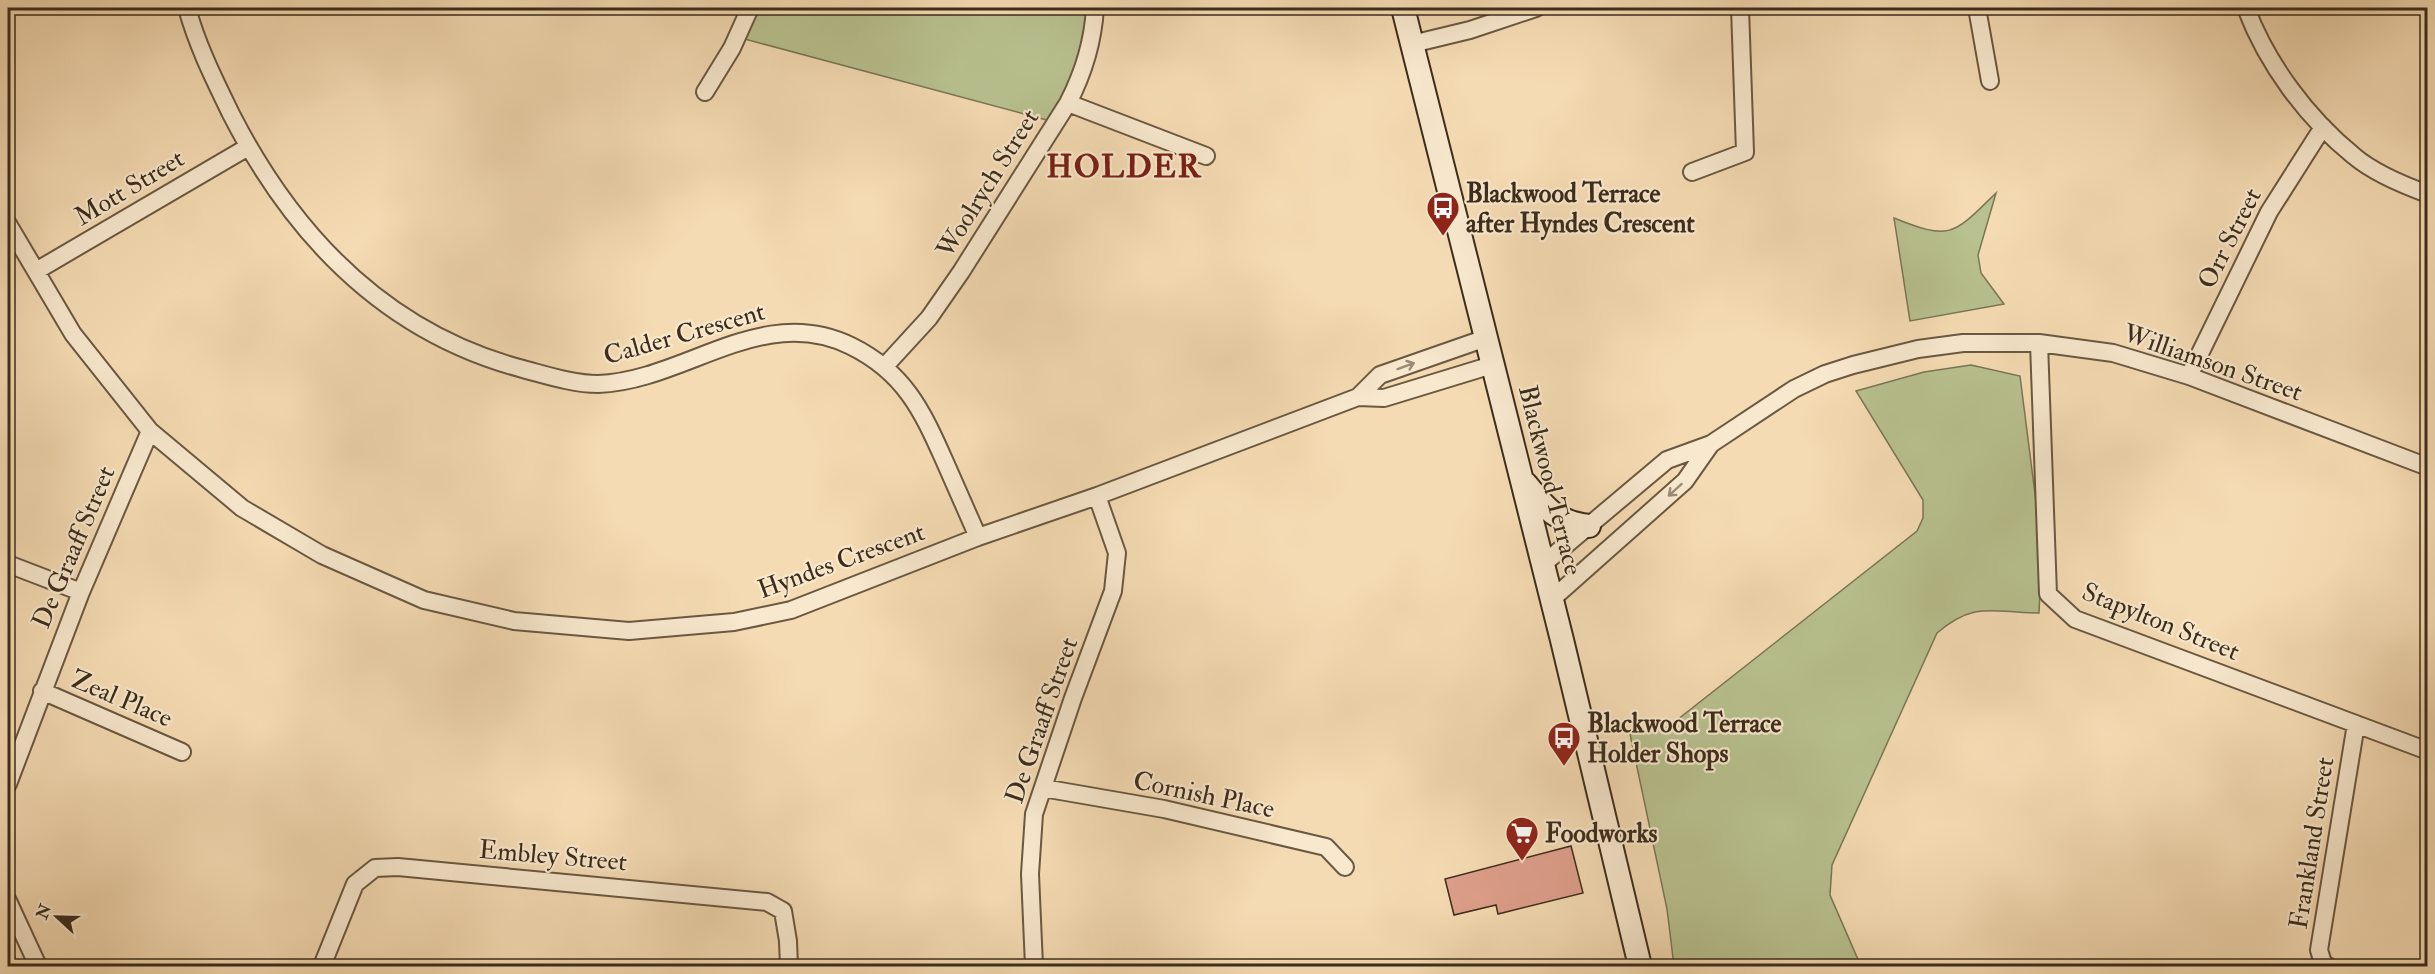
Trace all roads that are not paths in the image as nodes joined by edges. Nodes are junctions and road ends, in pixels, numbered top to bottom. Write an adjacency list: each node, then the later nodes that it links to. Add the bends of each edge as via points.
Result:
1 (187, 8): 14 (street, Calder Crescent, via 206,63)
2 (750, 8): 11 (street, via 732,48)
3 (1095, 8): 12 (street, Woolrych Street, via 1091,44)
4 (1403, 8): 9 (street, Blackwood Terrace)
5 (1536, 8): 9 (street)
6 (1740, 8): 16 (street, via 1745,152)
7 (1977, 8): 10 (street)
8 (2246, 8): 13 (street, via 2280,74)
9 (1412, 44): 20 (street, Blackwood Terrace)
10 (1990, 81)
11 (705, 92)
12 (1068, 103): 15 (street); 23 (street, Woolrych Street, via 961,272 928,318)
13 (2323, 127): 17 (street, via 2355,157); 24 (street, Orr Street, via 2269,212)
14 (248, 147): 19 (street, Mott Street); 23 (street, Calder Crescent, via 294,216 340,267 406,317 448,342 489,359 597,384 641,377 761,335 786,332 832,339)
15 (1206, 156)
16 (1692, 172)
17 (2427, 194)
18 (8, 224): 19 (street, Hyndes Crescent)
19 (36, 272): 26 (street, Hyndes Crescent, via 73,334)
20 (1486, 338): 22 (street, Blackwood Terrace); 25 (street, Hyndes Crescent, one-way to 20, via 1380,375)
21 (2039, 343): 24 (street, Williamson Street, via 2113,352); 27 (street, Williamson Street, via 1963,343 1853,364 1794,389); 38 (street, Stapylton Street, via 2048,594 2075,619)
22 (1492, 365): 25 (street, Hyndes Crescent, via 1384,398); 29 (street, Blackwood Terrace)
23 (885, 366): 32 (street, Calder Crescent, via 919,406)
24 (2189, 376): 28 (street, Williamson Street)
25 (1358, 397): 30 (street, Hyndes Crescent)
26 (150, 431): 32 (street, Hyndes Crescent, via 242,508 322,555 424,600 514,621 629,631 734,622 791,610); 35 (street, De Graaff Street)
27 (1711, 444): 31 (street, Williamson Street, via 1667,460); 36 (street, Williamson Street, one-way to 36, via 1685,481)
28 (2427, 467)
29 (1521, 479): 31 (street, via 1562,520); 34 (street, Blackwood Terrace)
30 (1097, 496): 32 (street, Hyndes Crescent); 42 (street, De Graaff Street, via 1117,553 1113,591)
31 (1589, 526): 34 (street, Williamson Street)
32 (978, 537)
33 (8, 564): 35 (street)
34 (1542, 564): 36 (street, Blackwood Terrace)
35 (81, 592): 37 (street, De Graaff Street)
36 (1551, 600): 49 (street, Blackwood Terrace)
37 (42, 691): 40 (street, Zeal Place); 41 (street, De Graaff Street)
38 (2356, 724): 39 (street, Stapylton Street); 50 (street, Frankland Street, via 2319,950)
39 (2427, 751)
40 (182, 752)
41 (8, 784)
42 (1043, 788): 43 (street, Cornish Place, via 1164,809 1326,847); 48 (street, De Graaff Street, via 1031,835)
43 (1345, 867)
44 (8, 901): 45 (street)
45 (38, 966)
46 (322, 966): 47 (street, Embley Street, via 355,884 375,868 398,867 767,902 783,911)
47 (789, 966)
48 (1034, 966)
49 (1640, 966)
50 (2328, 966)

